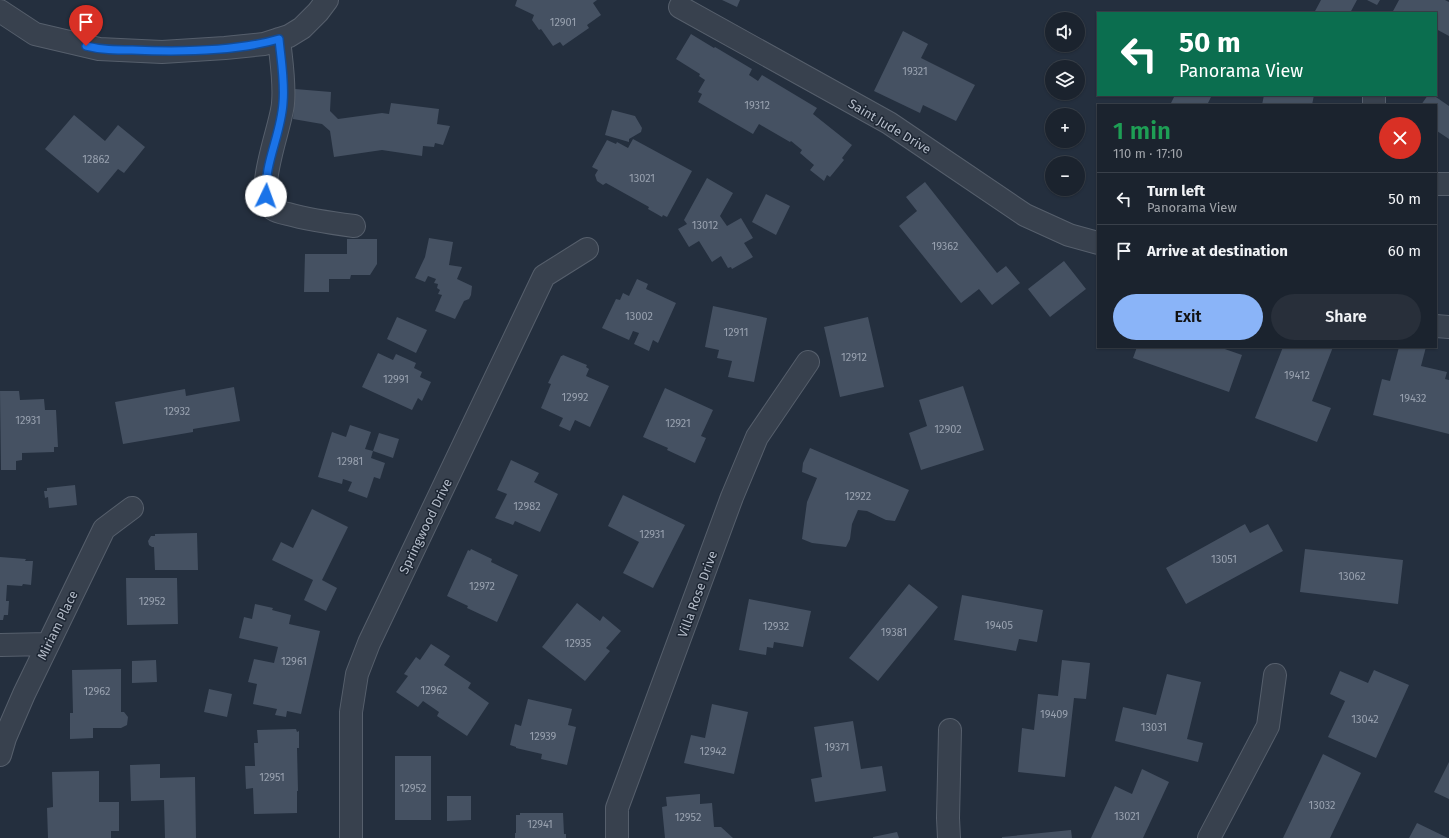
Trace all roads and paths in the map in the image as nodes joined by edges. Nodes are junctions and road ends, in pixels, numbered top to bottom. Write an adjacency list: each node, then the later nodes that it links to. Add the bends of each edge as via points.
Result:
1 (327, 0): 4 (street, via 302,28 290,36)
2 (680, 8): 8 (street, Saint Jude Drive, via 889,123 1025,216 1069,235)
3 (0, 12): 4 (street, via 35,34 99,49 162,52 264,44)
4 (279, 39): 7 (street, via 284,104 265,186 267,200 273,210 306,219)
5 (1437, 184): 6 (street)
6 (1449, 184)
7 (354, 226)
8 (1097, 243)
9 (587, 249): 19 (street, Springwood Drive, via 544,276 369,643 357,674 351,712)
10 (1437, 326): 11 (street)
11 (1449, 327)
12 (808, 362): 20 (street, Villa Rose Drive, via 757,437 738,484 617,808)
13 (132, 508): 14 (street, Miriam Place, via 104,529)
14 (48, 644): 15 (street); 18 (street, Miriam Place, via 5,738)
15 (1, 645)
16 (1275, 675): 22 (street, via 1268,726)
17 (950, 730): 21 (street)
18 (0, 755)
19 (351, 838)
20 (617, 838)
21 (949, 838)
22 (1209, 838)

